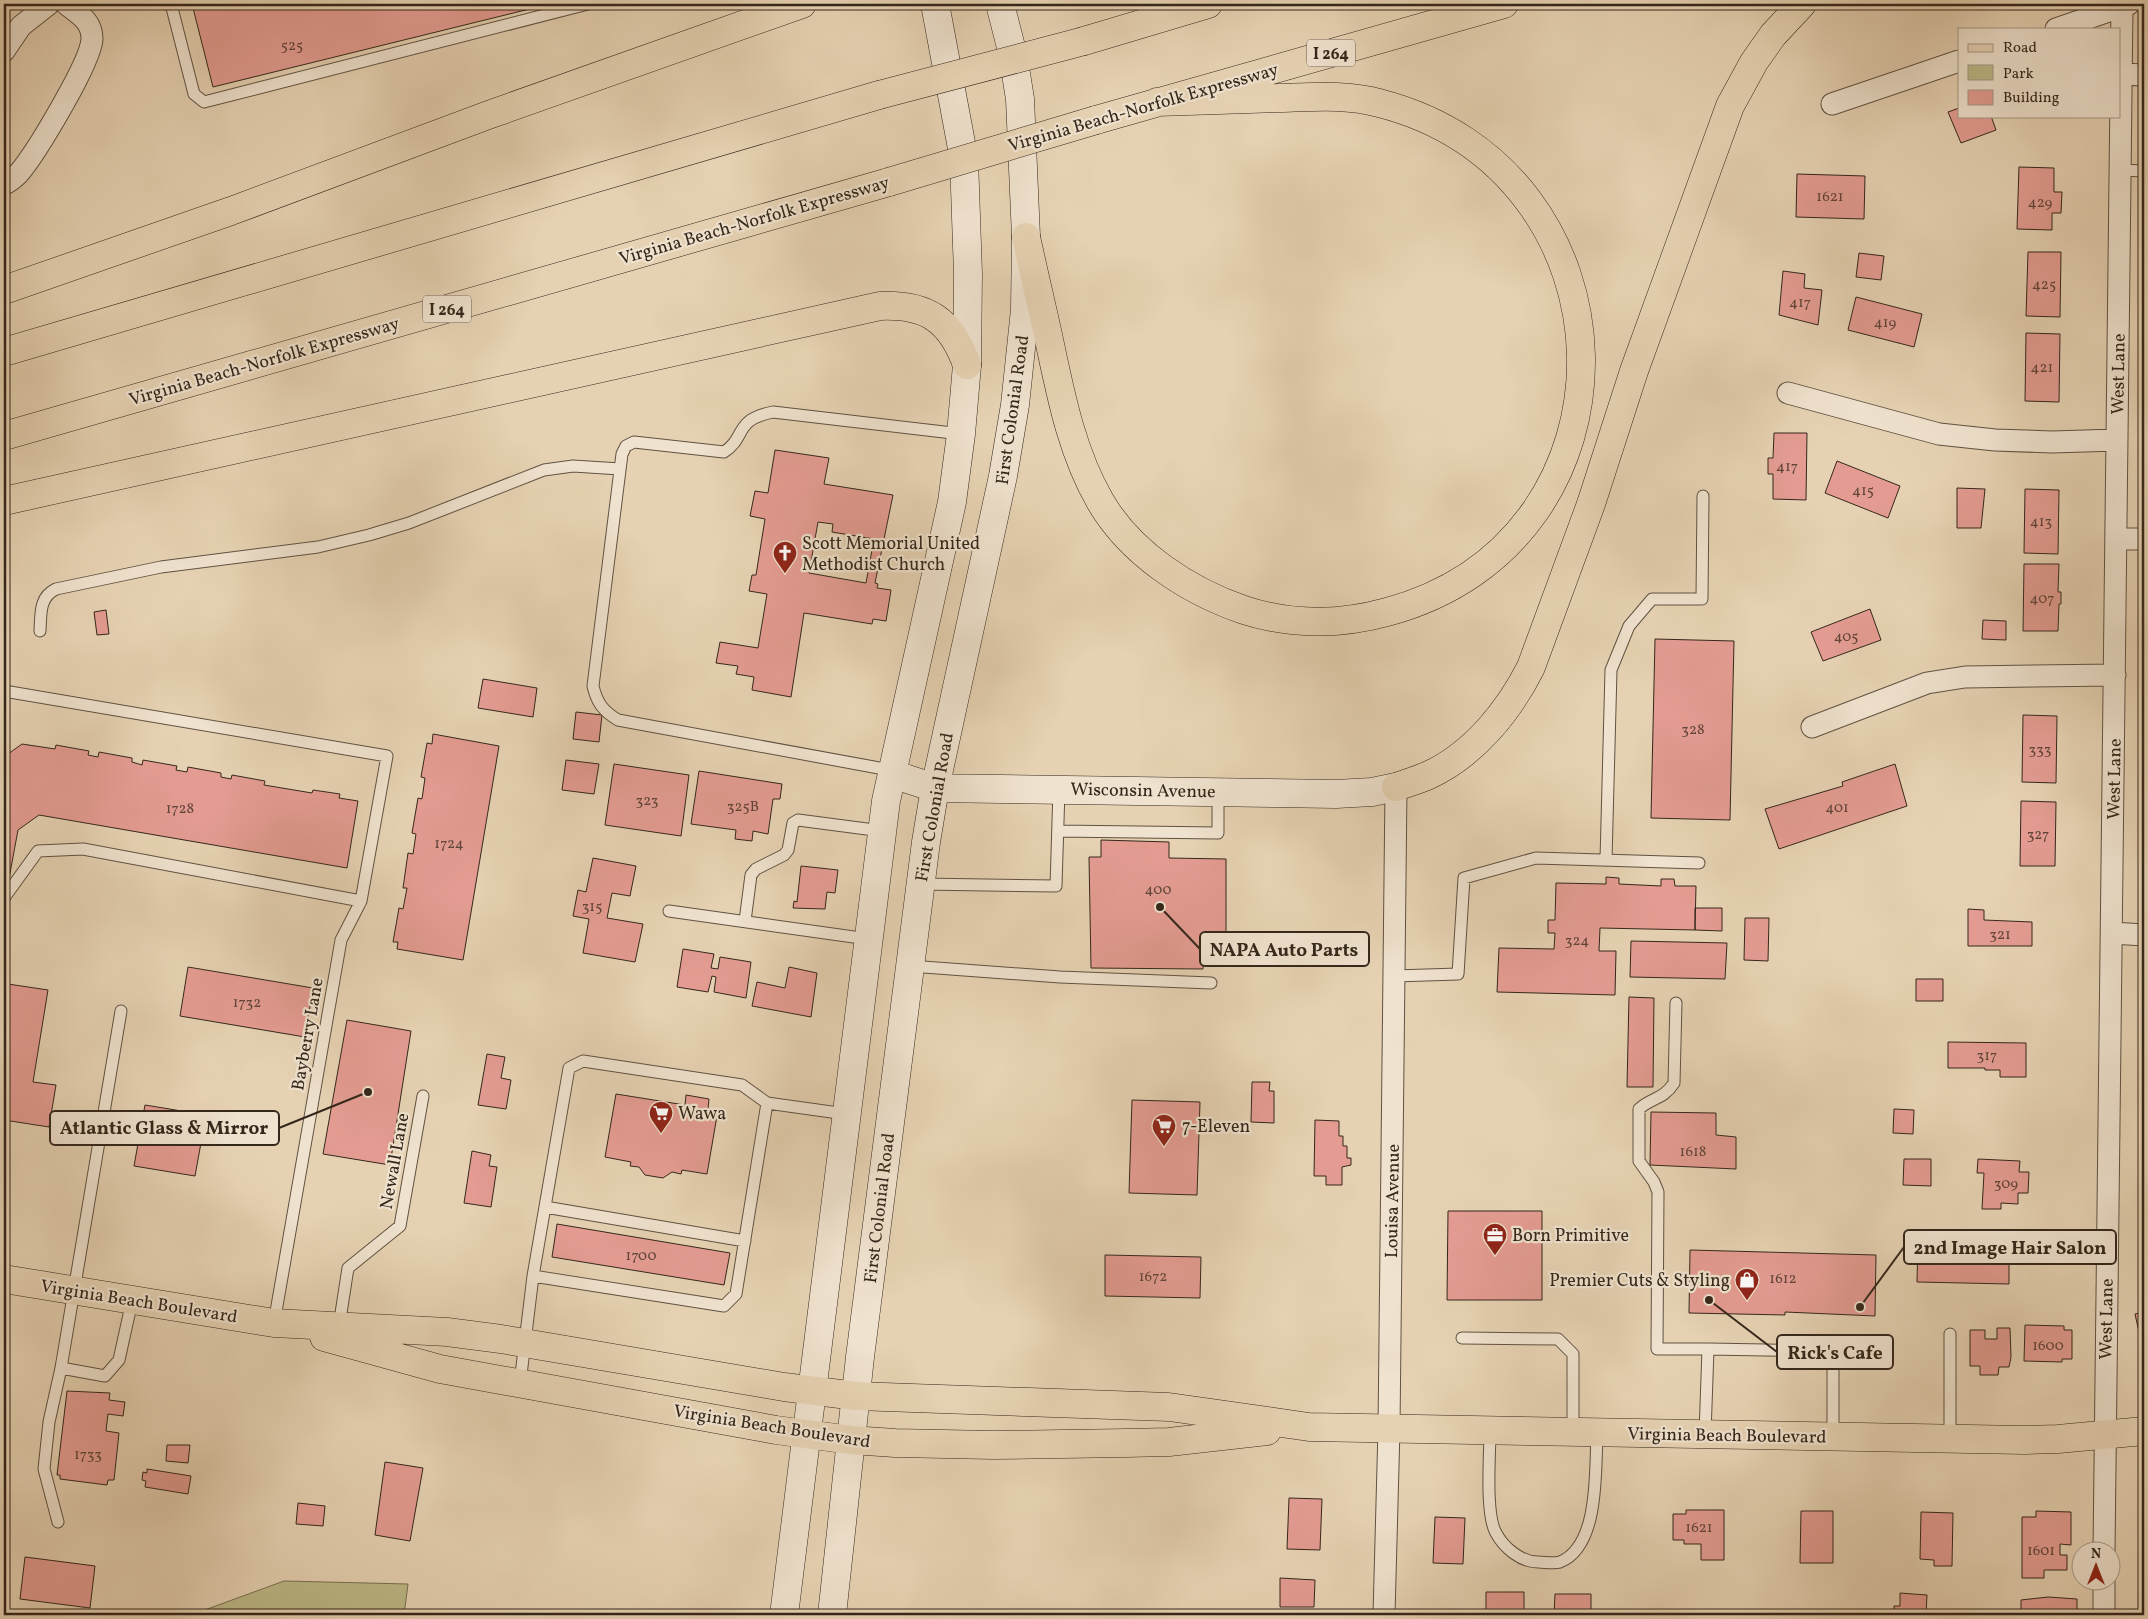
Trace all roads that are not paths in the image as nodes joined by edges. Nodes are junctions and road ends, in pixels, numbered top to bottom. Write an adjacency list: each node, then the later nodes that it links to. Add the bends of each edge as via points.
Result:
1 (49, 4): 13 (street, via 22,26)
2 (66, 4): 21 (street, via 88,22 92,37 90,48 39,145 18,174)
3 (171, 4): 4 (lane, via 194,94 204,102)
4 (588, 4)
5 (802, 4): 23 (main road)
6 (934, 4): 25 (main road, via 964,159)
7 (1000, 4): 22 (main road, First Colonial Road, via 1020,99)
8 (1208, 4): 24 (main road, bridge, via 1084,41 880,95)
9 (1504, 4): 17 (main road, Virginia Beach-Norfolk Expressway / I 264)
10 (1802, 4): 40 (main road, via 1773,35 1730,106 1634,372 1591,504 1521,687 1500,717 1452,762)
11 (2126, 5): 12 (street); 15 (street, West Lane)
12 (2059, 28)
13 (4, 51)
14 (1958, 61): 18 (street)
15 (2121, 74): 16 (street); 19 (street, West Lane)
16 (2144, 75)
17 (1157, 102): 22 (main road, via 1324,97 1376,102 1410,112 1444,128 1481,152 1510,178 1530,202 1554,241 1575,299 1581,337 1582,376 1577,414 1567,451 1552,484 1534,512 1507,544 1476,572 1447,590 1408,606 1367,617 1334,621 1256,614 1220,602 1182,582 1143,552 1115,523 1080,460 1062,404); 28 (main road, Virginia Beach-Norfolk Expressway / I 264, bridge)
18 (1832, 104)
19 (2120, 170): 20 (lane); 29 (street, West Lane)
20 (2144, 171)
21 (4, 184)
22 (1026, 236): 41 (main road, First Colonial Road, via 1026,310 1012,423)
23 (4, 290)
24 (4, 352)
25 (967, 365): 27 (main road); 32 (main road, via 947,326 936,317 901,305 880,306)
26 (1788, 393): 29 (street, via 1939,434 2052,442)
27 (962, 434): 30 (lane, via 773,412 758,415 745,424 731,447 724,452 634,442 626,446); 39 (main road, via 952,502)
28 (4, 436)
29 (2117, 440): 33 (street, West Lane)
30 (620, 469): 35 (lane, via 573,466 544,470 409,523 369,535 318,547 161,567 56,589 48,593 42,602); 39 (lane, via 593,686 597,701 606,712 618,720 879,768)
31 (1703, 496): 46 (lane, via 1702,599 1652,599 1629,626 1611,670)
32 (4, 501)
33 (2116, 539): 34 (street); 36 (street, West Lane)
34 (2144, 539)
35 (40, 631)
36 (2115, 675): 38 (street, via 1965,677 1927,683); 53 (street, West Lane)
37 (4, 691): 50 (lane, Bayberry Lane, via 387,756)
38 (1812, 727)
39 (892, 774): 41 (main road, Wisconsin Avenue); 44 (main road)
40 (1396, 787): 43 (main road, Wisconsin Avenue, via 1336,794); 57 (street, Louisa Avenue)
41 (935, 788): 42 (main road, Wisconsin Avenue); 48 (main road, First Colonial Road)
42 (1059, 789): 43 (main road, Wisconsin Avenue); 45 (lane)
43 (1218, 790): 45 (lane, via 1218,833)
44 (882, 831): 52 (lane, via 793,822 788,850 751,875); 55 (main road)
45 (1058, 832): 48 (lane, via 1056,886)
46 (1606, 860): 47 (lane); 57 (lane, via 1536,858 1464,878 1458,974)
47 (1699, 863)
48 (921, 884): 56 (main road, First Colonial Road)
49 (4, 898): 50 (lane, via 38,851 83,848)
50 (361, 901): 70 (lane, Bayberry Lane, via 340,940)
51 (669, 911): 52 (lane)
52 (745, 921): 55 (lane)
53 (2112, 933): 54 (street); 87 (street, West Lane)
54 (2144, 935)
55 (868, 939): 63 (main road)
56 (910, 966): 58 (lane); 79 (main road, First Colonial Road)
57 (1394, 976): 81 (street, Louisa Avenue)
58 (1211, 983)
59 (1676, 1002): 75 (lane, via 1674,1083 1668,1093 1638,1109 1640,1161 1658,1192 1657,1349)
60 (121, 1012): 68 (lane)
61 (423, 1096): 71 (lane, Newall Lane, via 400,1226 348,1268)
62 (767, 1102): 63 (lane); 64 (lane, via 742,1085 583,1062 569,1068); 65 (lane)
63 (846, 1114): 78 (main road)
64 (545, 1207): 65 (lane); 66 (lane)
65 (745, 1241): 66 (lane, via 736,1294 724,1306)
66 (533, 1276): 74 (lane)
67 (4, 1279): 68 (main road, Virginia Beach Boulevard)
68 (74, 1291): 69 (main road, Virginia Beach Boulevard); 76 (lane)
69 (132, 1301): 70 (main road, Virginia Beach Boulevard); 76 (lane, via 119,1360 105,1376)
70 (274, 1323): 71 (main road, Virginia Beach Boulevard); 77 (main road, Virginia Beach Boulevard, via 440,1369)
71 (339, 1326): 74 (main road, Virginia Beach Boulevard, via 447,1332)
72 (1950, 1334): 89 (lane)
73 (1462, 1338): 84 (lane, via 1558,1339 1572,1354)
74 (524, 1343): 77 (lane); 78 (main road, Virginia Beach Boulevard)
75 (1708, 1349): 86 (lane); 88 (lane, via 1832,1351)
76 (61, 1368): 91 (lane, via 48,1422 44,1469)
77 (520, 1383): 85 (main road, Virginia Beach Boulevard)
78 (811, 1390): 79 (main road, Virginia Beach Boulevard); 85 (main road)
79 (856, 1396): 80 (main road, Virginia Beach Boulevard, via 1169,1407); 90 (main road, First Colonial Road)
80 (1309, 1427): 81 (main road, Virginia Beach Boulevard); 90 (main road, Virginia Beach Boulevard, via 1143,1443 896,1444)
81 (1389, 1429): 82 (main road, Virginia Beach Boulevard); 96 (street, Louisa Avenue)
82 (1490, 1431): 84 (main road, Virginia Beach Boulevard); 84 (lane, via 1490,1513 1495,1532 1511,1552 1531,1562 1560,1562 1579,1548 1591,1520)
83 (2144, 1431): 87 (main road, Virginia Beach Boulevard)
84 (1585, 1433): 86 (main road, Virginia Beach Boulevard)
85 (805, 1434): 90 (main road, Virginia Beach Boulevard); 94 (main road)
86 (1706, 1434): 88 (main road, Virginia Beach Boulevard)
87 (2104, 1436): 89 (main road, Virginia Beach Boulevard); 92 (street, West Lane)
88 (1833, 1437): 89 (main road, Virginia Beach Boulevard)
89 (1950, 1439)
90 (851, 1440): 95 (main road, First Colonial Road)
91 (58, 1522)
92 (2104, 1542)
93 (2104, 1592): 97 (street)
94 (784, 1615)
95 (832, 1615)
96 (1384, 1615)
97 (2104, 1615)

